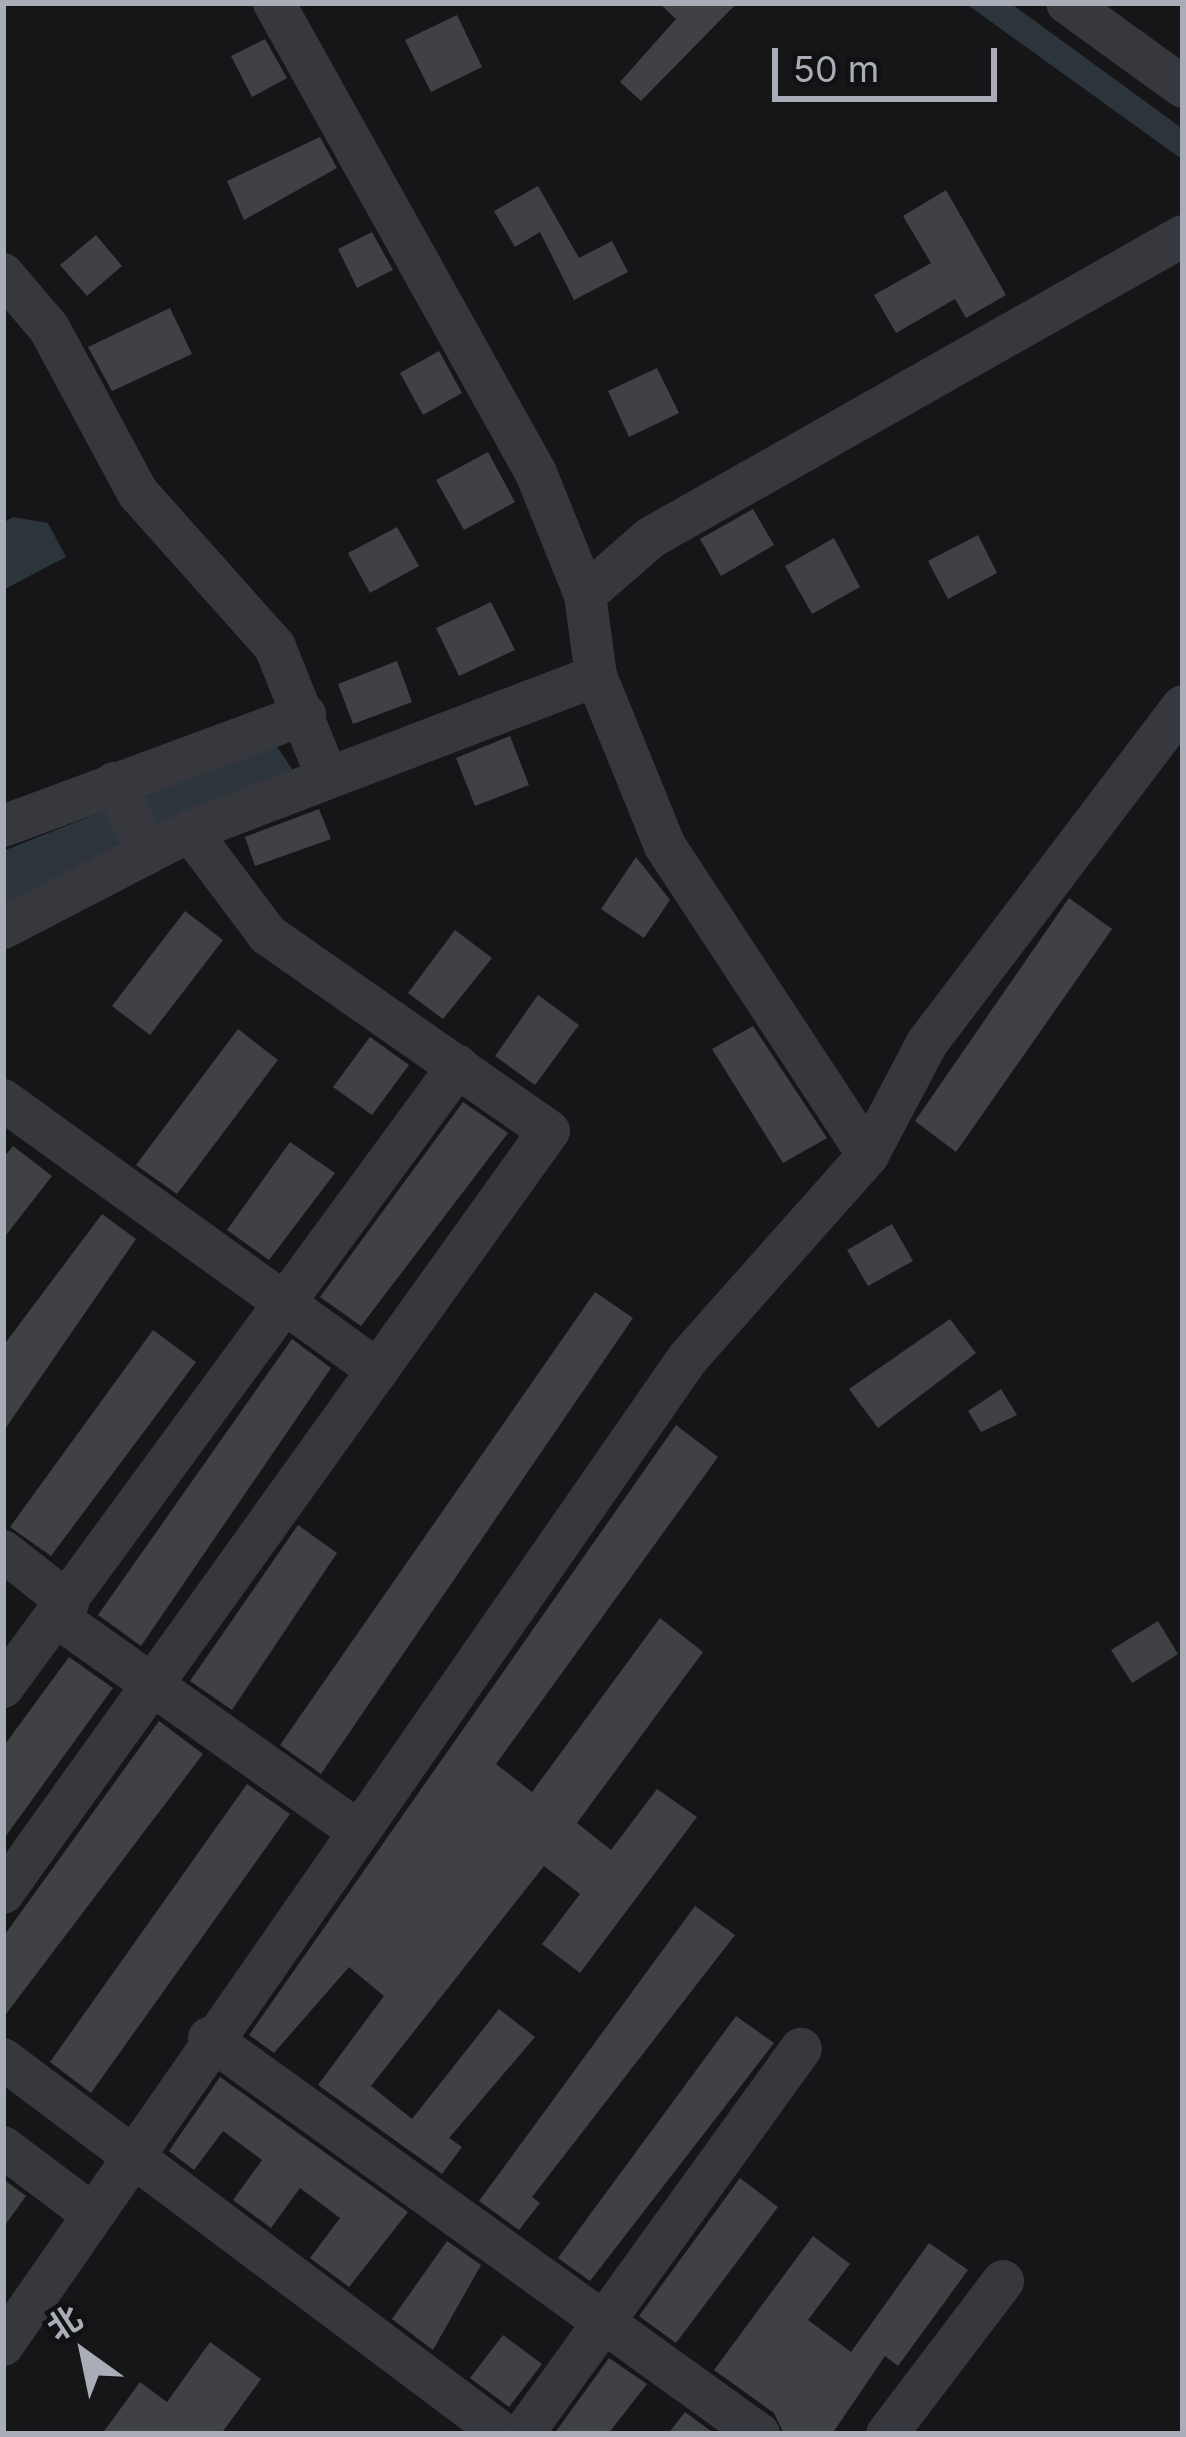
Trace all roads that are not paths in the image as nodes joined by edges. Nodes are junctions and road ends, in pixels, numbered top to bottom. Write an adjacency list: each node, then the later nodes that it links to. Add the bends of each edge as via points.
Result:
1 (274, 3): 6 (street, via 536,473)
2 (1067, 3): 3 (street)
3 (1183, 87)
4 (1183, 236): 6 (street, via 650,538)
5 (3, 274): 9 (street, via 49,328 138,494 275,647)
6 (585, 595): 7 (street)
7 (596, 676): 10 (street); 18 (street, via 715,936)
8 (1183, 706): 18 (street, via 927,1043)
9 (305, 714): 10 (street); 11 (street)
10 (327, 777): 13 (street)
11 (114, 783): 12 (street); 14 (street)
12 (3, 826)
13 (190, 831): 14 (street); 16 (street, via 268,935)
14 (148, 853): 15 (street)
15 (3, 928)
16 (458, 1066): 19 (street); 20 (street, via 549,1131)
17 (3, 1100): 19 (street)
18 (868, 1155): 25 (street, via 688,1358)
19 (283, 1302): 20 (street); 22 (street)
20 (378, 1370): 24 (street)
21 (3, 1551): 22 (street)
22 (62, 1610): 23 (street); 24 (street)
23 (3, 1687)
24 (154, 1690): 25 (street); 26 (street)
25 (358, 1832): 27 (street)
26 (3, 1893)
27 (209, 2038): 31 (street); 34 (street)
28 (801, 2049): 34 (street)
29 (3, 2059): 31 (street)
30 (3, 2147): 32 (street)
31 (128, 2156): 32 (street); 36 (street)
32 (92, 2214): 35 (street)
33 (1003, 2281): 39 (street)
34 (605, 2323): 37 (street); 38 (street)
35 (3, 2345)
36 (503, 2434)
37 (523, 2434)
38 (759, 2434)
39 (887, 2434)

